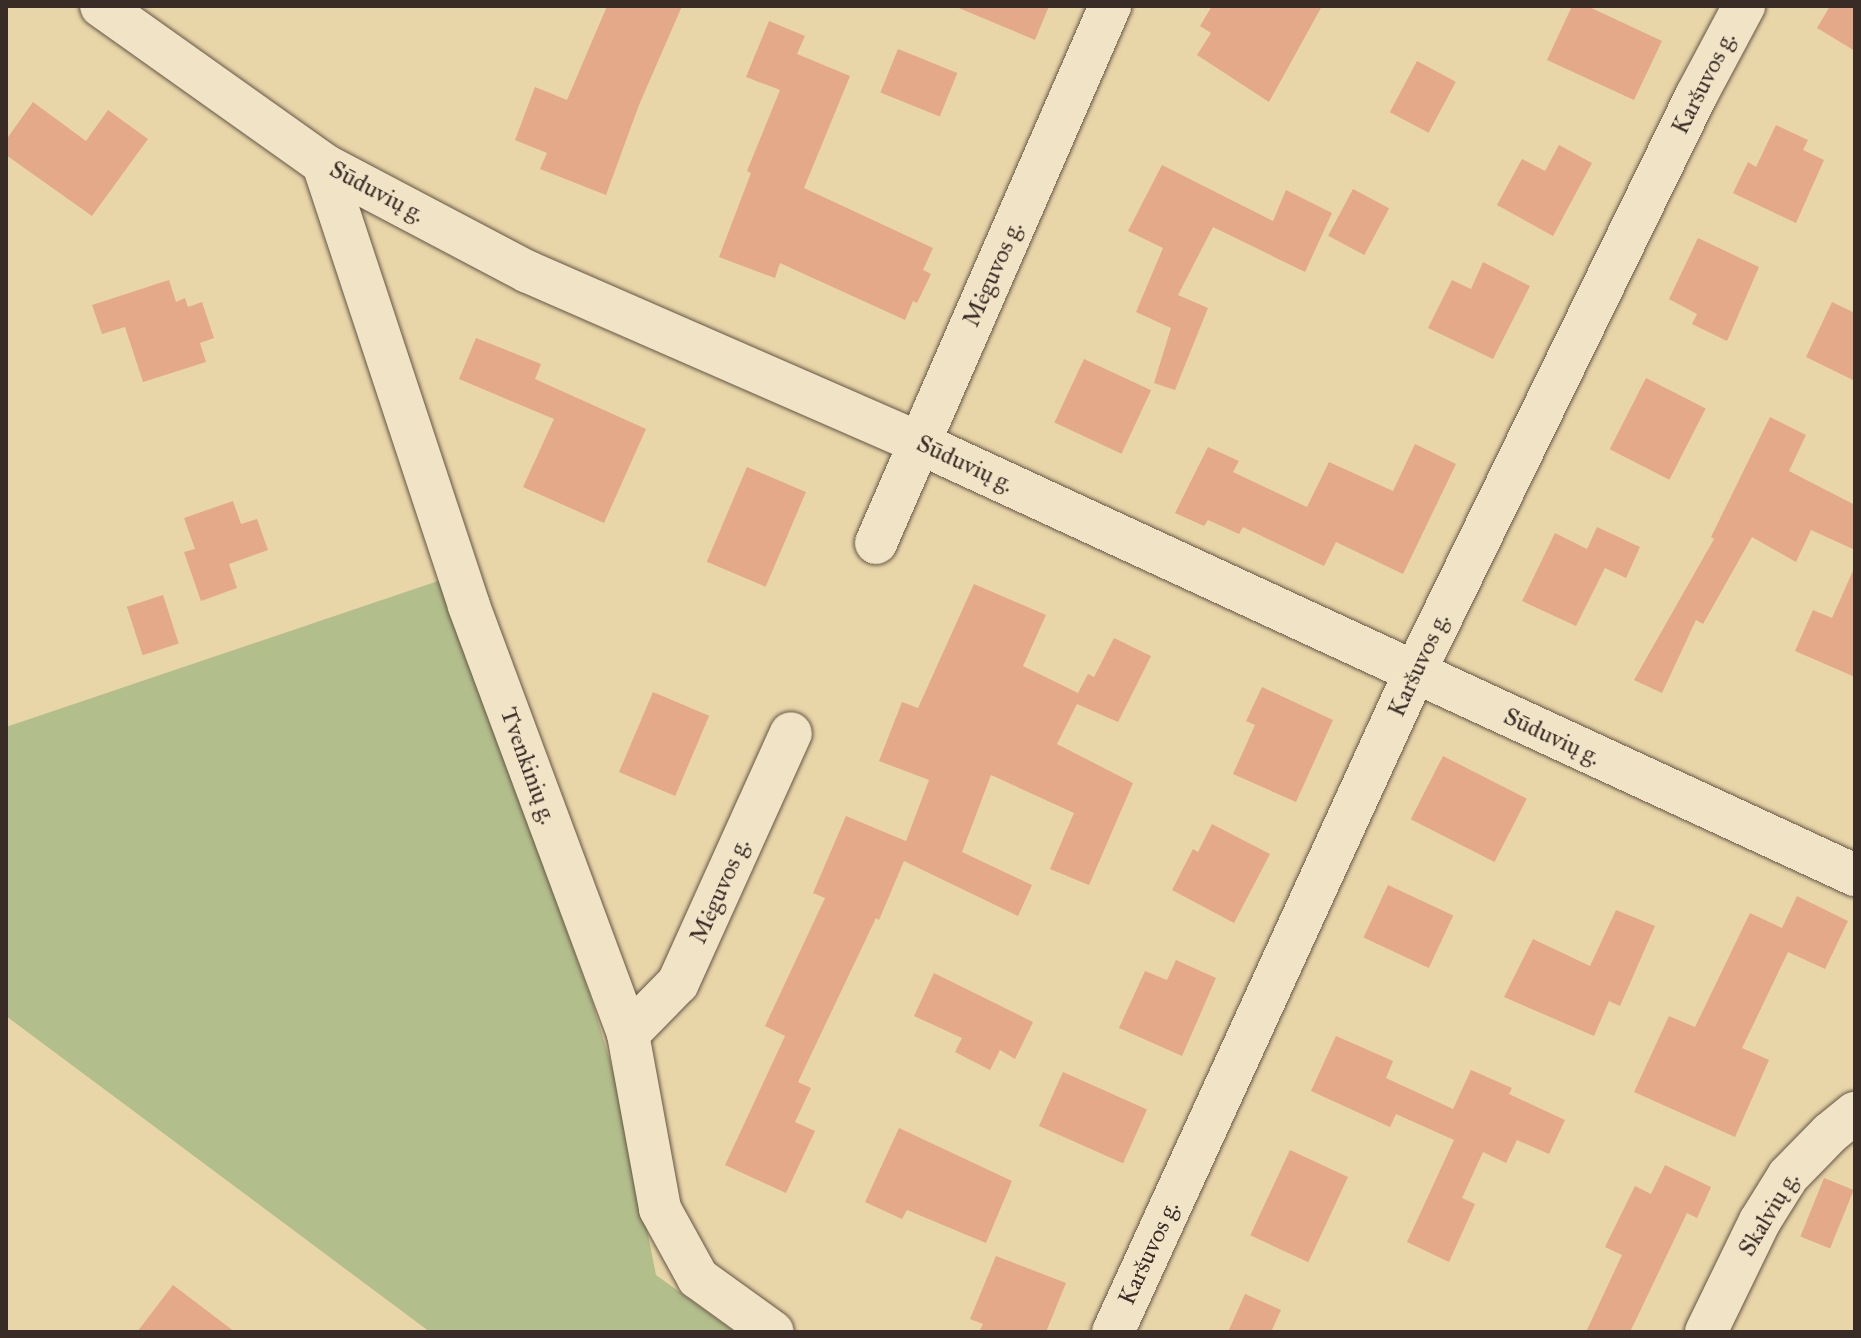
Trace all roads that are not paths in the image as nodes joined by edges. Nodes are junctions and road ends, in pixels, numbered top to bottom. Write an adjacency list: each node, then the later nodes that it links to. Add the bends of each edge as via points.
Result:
1 (101, 6): 4 (street, Sūduvių g.)
2 (1110, 6): 5 (street, Mėguvos g.)
3 (1744, 6): 7 (street, Karšuvos g.)
4 (323, 164): 5 (street, Sūduvių g., via 528,272); 10 (street, Tvenkinių g., via 469,606)
5 (919, 443): 6 (street, Mėguvos g.); 7 (street, Sūduvių g.)
6 (876, 543)
7 (1414, 674): 9 (street, Sūduvių g.); 13 (street, Karšuvos g.)
8 (791, 733): 10 (street, Mėguvos g., via 678,983)
9 (1855, 875)
10 (628, 1034): 12 (street, Tvenkinių g., via 660,1209 698,1278)
11 (1855, 1113): 14 (street, Skalvių g., via 1788,1176)
12 (773, 1332)
13 (1113, 1332)
14 (1706, 1332)

